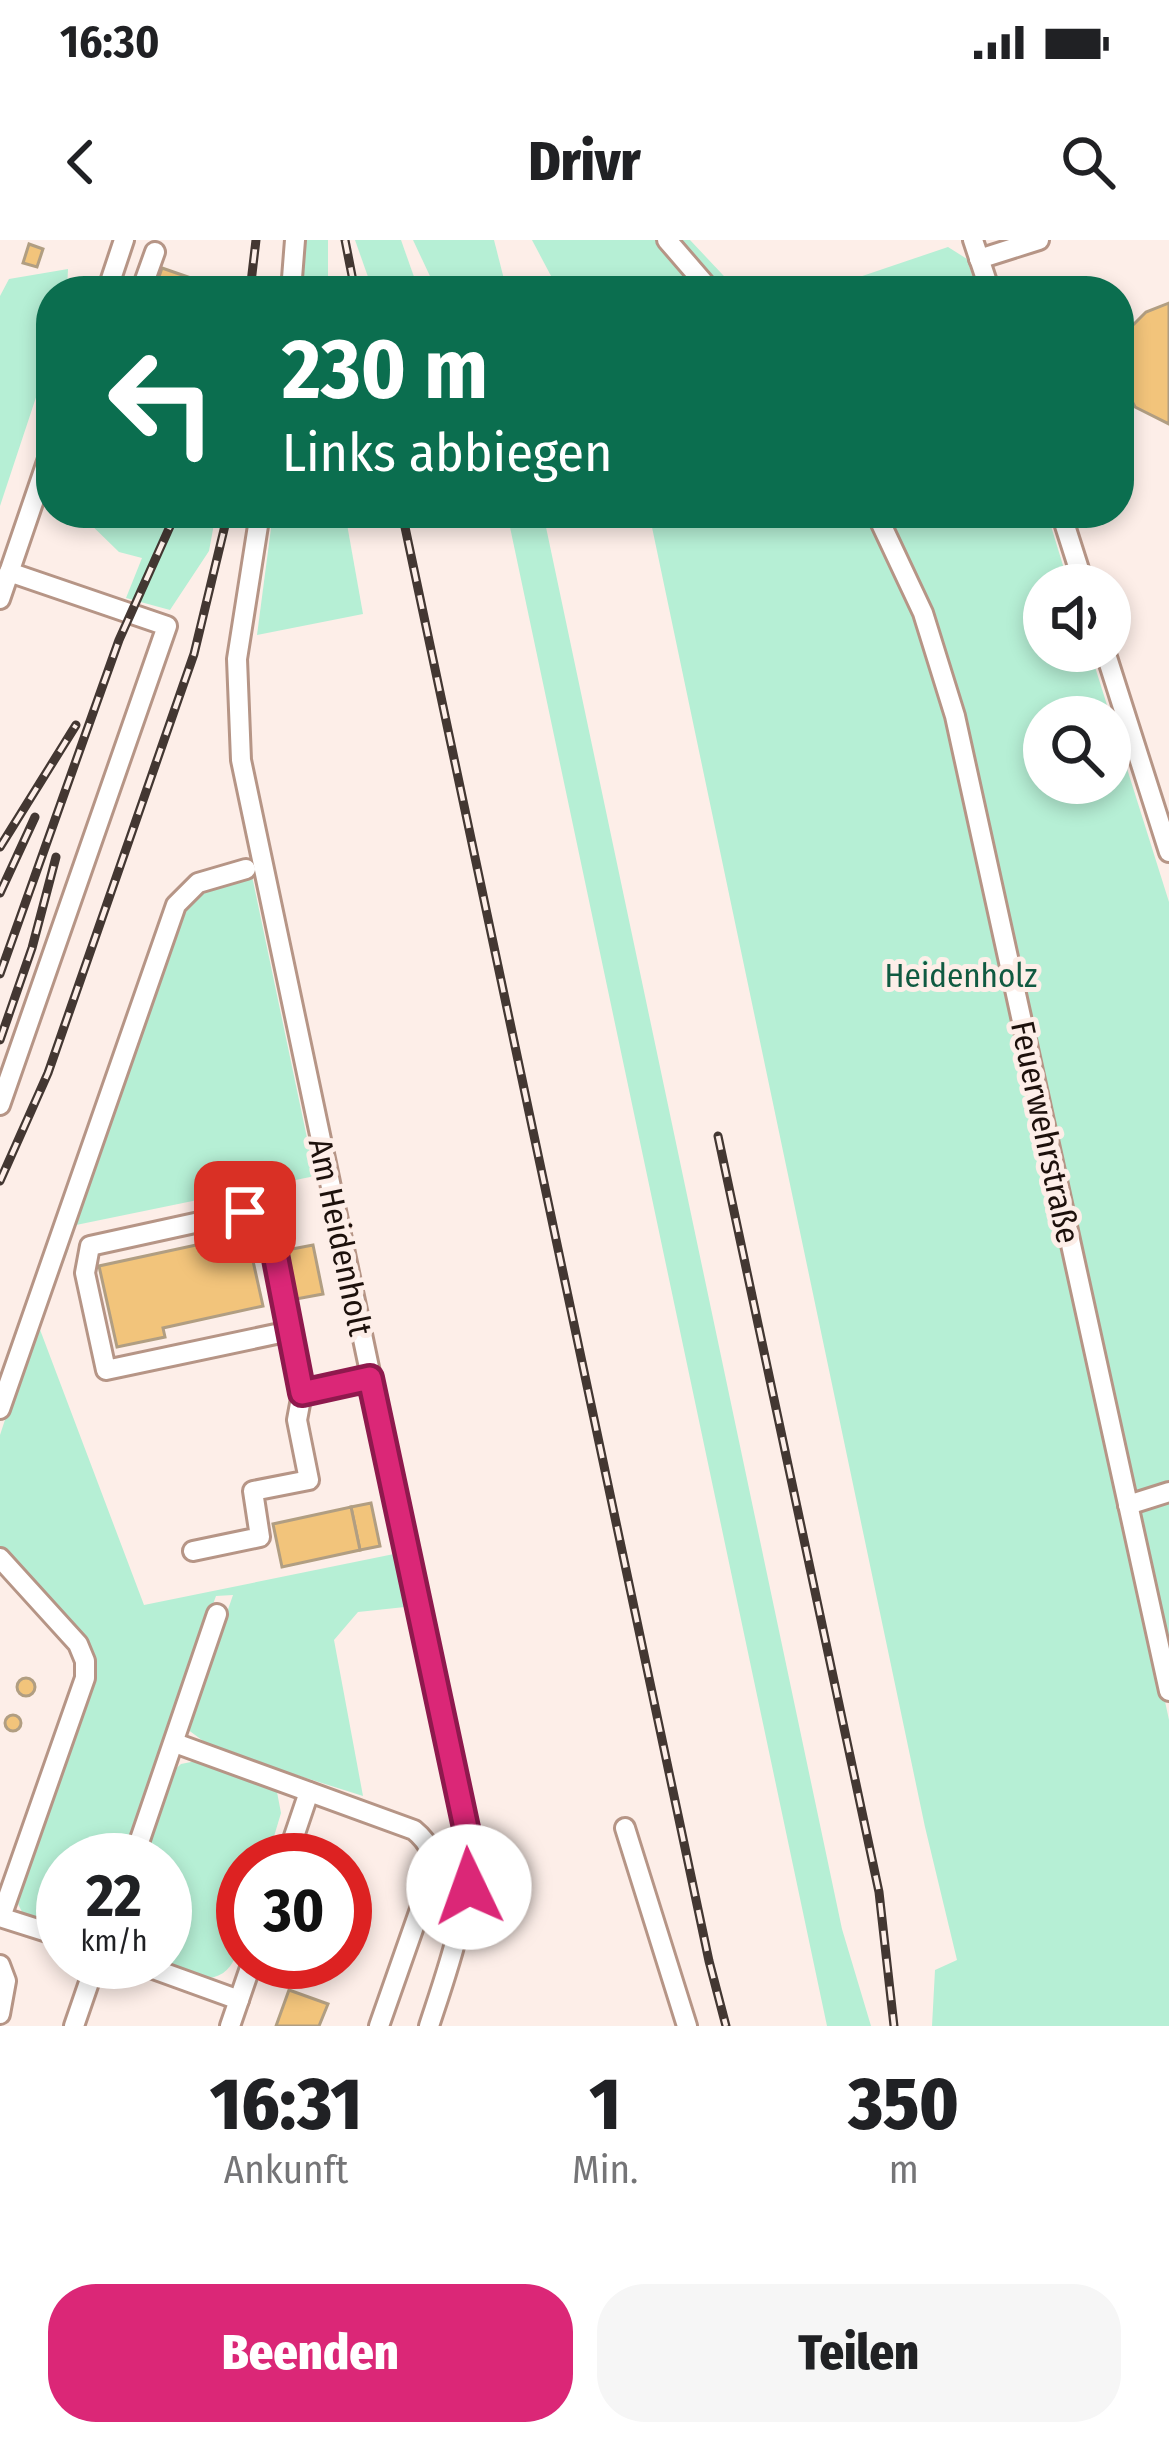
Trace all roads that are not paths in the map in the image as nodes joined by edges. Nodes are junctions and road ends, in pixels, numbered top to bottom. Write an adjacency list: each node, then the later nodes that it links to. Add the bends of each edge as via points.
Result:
1 (124, 240): 7 (street)
2 (295, 240): 9 (street)
3 (667, 240): 10 (street)
4 (1040, 240): 5 (street)
5 (976, 249)
6 (154, 252): 8 (street)
7 (112, 276)
8 (146, 276)
9 (292, 276)
10 (698, 276)
11 (36, 494): 16 (street)
12 (258, 528): 23 (street, Am Heidenholt, via 237,659 241,760)
13 (883, 528): 27 (street, Feuerwehrstraße, via 923,614 955,716)
14 (1065, 528): 15 (street)
15 (1077, 564)
16 (9, 572): 17 (street); 21 (street, via 167,626)
17 (0, 598)
18 (1112, 672): 19 (street)
19 (1169, 852)
20 (246, 868): 25 (street, via 198,883 176,904)
21 (0, 1105)
22 (290, 1331): 22 (street, via 106,1370 85,1273 90,1246 245,1212 254,1238 274,1249); 24 (street)
23 (370, 1378): 24 (street); 48 (street, Am Heidenholt, via 469,1842 462,1924)
24 (302, 1393): 28 (street, via 297,1420 309,1480 253,1491 260,1538)
25 (0, 1409)
26 (1169, 1492): 27 (street)
27 (1128, 1505): 31 (street, Feuerwehrstraße)
28 (194, 1551)
29 (0, 1558): 37 (street, via 78,1644 85,1678)
30 (217, 1613): 32 (street)
31 (1169, 1691)
32 (175, 1743): 33 (street); 35 (street)
33 (309, 1792): 36 (street); 47 (street, via 414,1829 430,1847 434,1861)
34 (625, 1828): 49 (street)
35 (143, 1833)
36 (295, 1833)
37 (0, 1917): 38 (street)
38 (36, 1928)
39 (0, 1965): 44 (street)
40 (192, 1983): 43 (street)
41 (87, 1989): 45 (street)
42 (243, 1989): 43 (street)
43 (239, 2000): 46 (street)
44 (0, 2014)
45 (74, 2026)
46 (230, 2026)
47 (379, 2026)
48 (429, 2026)
49 (687, 2026)

